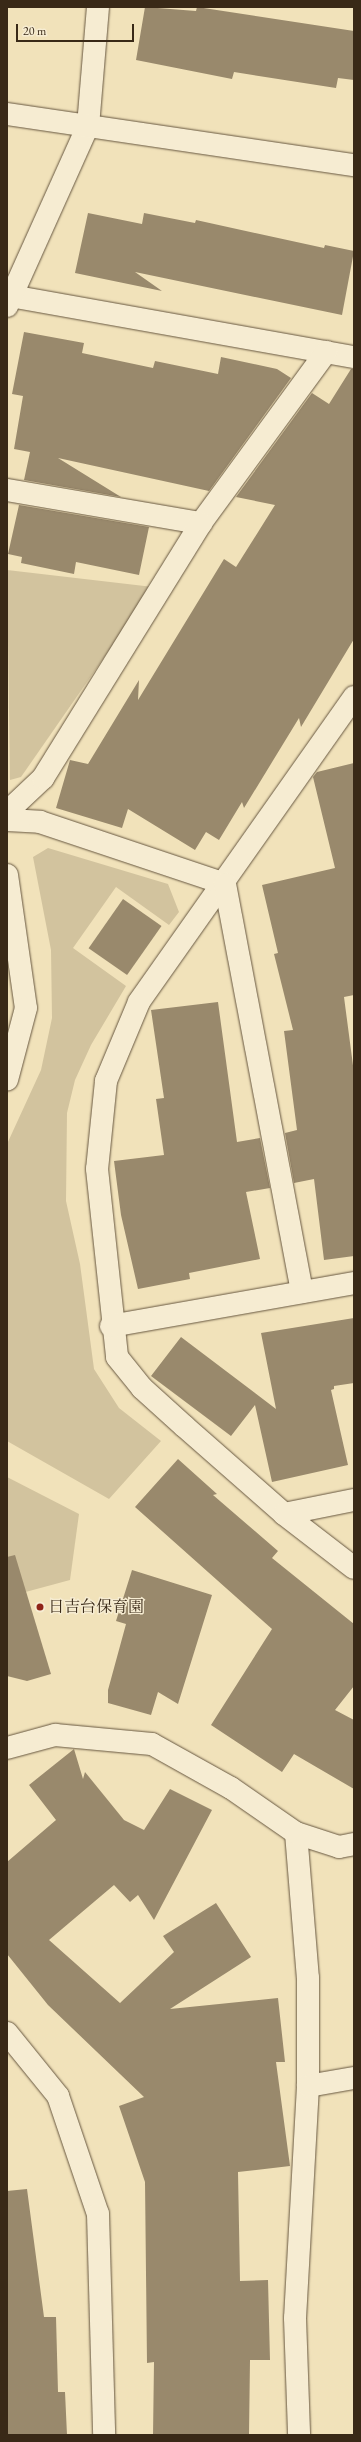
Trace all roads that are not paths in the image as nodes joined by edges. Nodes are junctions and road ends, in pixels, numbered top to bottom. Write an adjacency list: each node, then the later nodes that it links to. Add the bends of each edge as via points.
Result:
1 (98, 7): 3 (street)
2 (7, 114): 3 (street)
3 (88, 126): 4 (street); 5 (street)
4 (354, 165)
5 (9, 301): 6 (street)
6 (326, 352): 7 (street); 9 (street)
7 (354, 357)
8 (7, 490): 9 (street)
9 (201, 523): 11 (street, via 43,778)
10 (354, 697): 14 (street)
11 (7, 812)
12 (7, 820): 14 (street, via 40,822)
13 (7, 875): 15 (street, via 26,1008)
14 (224, 884): 17 (street); 18 (street, via 139,1002 106,1081 97,1169)
15 (7, 1080)
16 (354, 1283): 17 (street)
17 (302, 1292): 18 (street)
18 (111, 1326): 20 (street, via 117,1357 142,1388)
19 (354, 1500): 20 (street)
20 (284, 1514): 21 (street)
21 (354, 1568)
22 (7, 1748): 23 (street, via 55,1735 152,1744 231,1788)
23 (296, 1833): 24 (street, via 339,1847); 27 (street, via 308,1978)
24 (354, 1844)
25 (7, 2033): 28 (street, via 58,2096 98,2214)
26 (354, 2078): 27 (street)
27 (308, 2086): 29 (street, via 295,2318)
28 (104, 2435)
29 (299, 2435)

